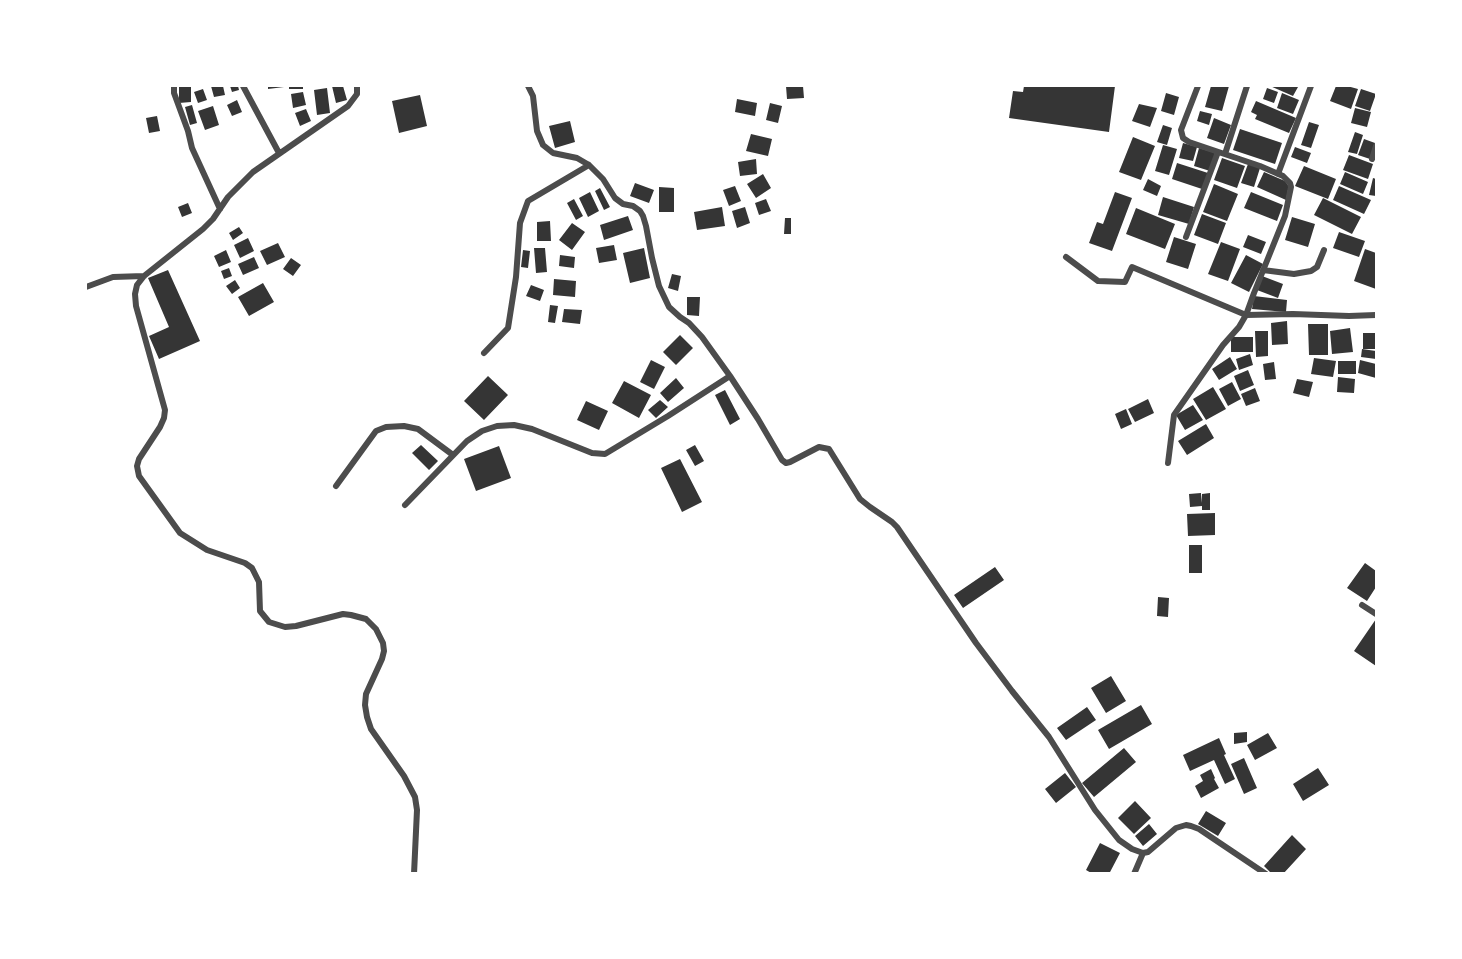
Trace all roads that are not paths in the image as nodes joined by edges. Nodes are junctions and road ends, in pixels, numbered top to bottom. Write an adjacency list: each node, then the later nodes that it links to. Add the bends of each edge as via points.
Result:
1 (174, 86): 14 (street, via 192,148)
2 (243, 86): 9 (street)
3 (357, 86): 9 (street, via 357,94 348,106)
4 (528, 86): 12 (street, via 543,145 553,153)
5 (1198, 86): 10 (street, via 1181,130 1183,138)
6 (1247, 86): 10 (street)
7 (1311, 86): 13 (street)
8 (1377, 146): 11 (street)
9 (279, 153): 14 (street, via 240,184)
10 (1221, 153): 13 (street); 15 (street)
11 (1372, 159)
12 (589, 165): 23 (street, via 528,201 520,223 507,328); 24 (street, via 615,198 640,211 665,299 702,337)
13 (1278, 174): 18 (street, via 1290,183 1290,193 1286,216)
14 (220, 209): 19 (street, via 203,229)
15 (1186, 237)
16 (1324, 250): 18 (street, via 1311,271 1294,274)
17 (1066, 257): 21 (street, via 1098,281 1125,282 1132,267)
18 (1263, 270): 21 (street)
19 (144, 276): 20 (street, via 113,277); 32 (street, via 137,285 136,306 165,410 160,427 140,459 139,476 180,533 207,550 252,568 259,582 260,610 269,622 296,626 343,614 366,619 376,629 384,651 365,705 371,729 415,797)
20 (86, 286)
21 (1246, 315): 22 (street); 26 (street, via 1174,415)
22 (1377, 315)
23 (484, 353)
24 (730, 376): 25 (street, via 605,454 514,425 482,431); 31 (street, via 784,462 819,447 829,449 860,499 897,527 976,643 1062,754 1107,827 1119,840)
25 (453, 455): 27 (street, via 418,429 386,426 376,431); 28 (street)
26 (1168, 463)
27 (336, 486)
28 (405, 505)
29 (1362, 605): 30 (street)
30 (1377, 614)
31 (1143, 853): 33 (street); 34 (street, via 1186,825 1199,829)
32 (414, 873)
33 (1134, 873)
34 (1266, 873)

